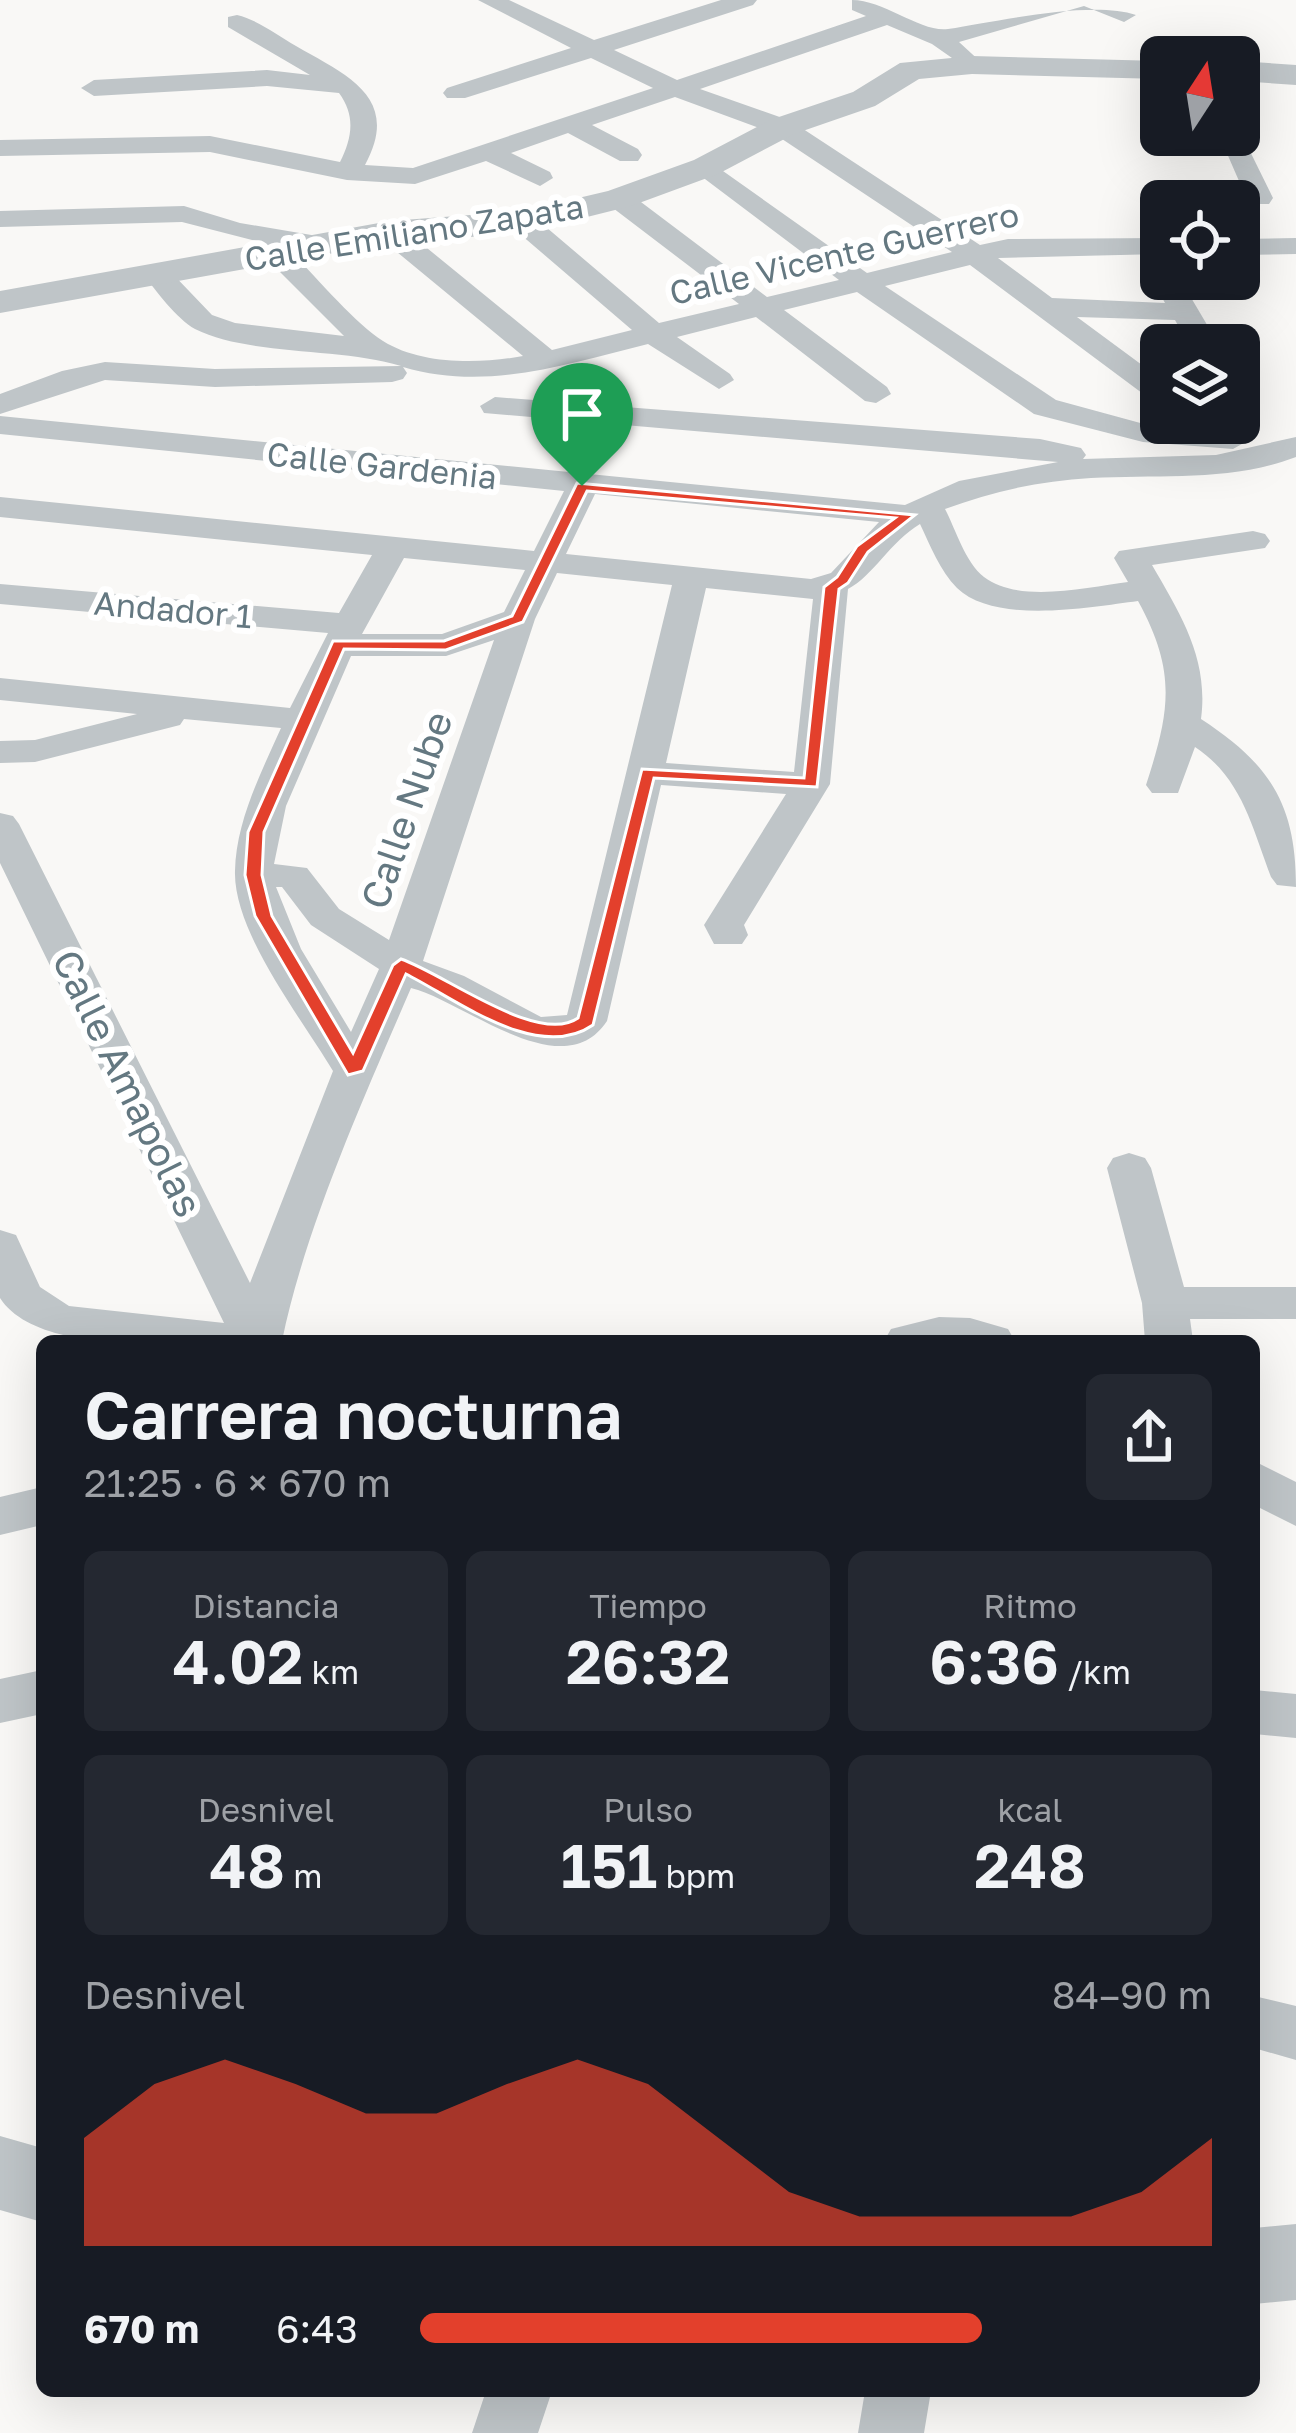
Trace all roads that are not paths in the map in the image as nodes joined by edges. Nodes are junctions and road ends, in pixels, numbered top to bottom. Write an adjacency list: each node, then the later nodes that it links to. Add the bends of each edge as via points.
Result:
1 (490, 0): 7 (street)
2 (560, 0): 7 (street)
3 (745, 0): 11 (street)
4 (1077, 0): 10 (street)
5 (1090, 0): 8 (street)
6 (868, 5): 10 (street); 17 (street)
7 (517, 12): 11 (street)
8 (1124, 15)
9 (237, 22): 16 (street)
10 (940, 39): 12 (street)
11 (596, 49): 17 (street); 19 (street)
12 (972, 65): 13 (street, Calle Emiliano Zapata); 22 (street, Calle Emiliano Zapata, via 911,70 864,99)
13 (1140, 69)
14 (1260, 72): 15 (street)
15 (1296, 75)
16 (347, 86): 20 (street, via 267,78); 27 (street, via 359,98 367,131)
17 (671, 87): 21 (street); 22 (street)
18 (94, 88): 20 (street)
19 (456, 93)
20 (220, 112): 23 (street); 27 (street); 29 (street)
21 (568, 122): 24 (street); 25 (street)
22 (782, 127): 26 (street, Calle Emiliano Zapata); 39 (street)
23 (0, 148)
24 (491, 153): 27 (street, via 415,176); 28 (street)
25 (629, 154)
26 (706, 167): 30 (street, Calle Emiliano Zapata); 41 (street)
27 (347, 172)
28 (540, 178)
29 (190, 196): 31 (street); 34 (street, via 235,231)
30 (619, 199): 32 (street, Calle Emiliano Zapata); 44 (street)
31 (0, 219)
32 (523, 221): 33 (street, Calle Emiliano Zapata); 48 (street)
33 (390, 232): 34 (street, Calle Emiliano Zapata); 50 (street)
34 (319, 244): 36 (street, Calle Emiliano Zapata)
35 (1260, 249): 38 (street)
36 (276, 252): 40 (street, Calle Emiliano Zapata); 49 (street)
37 (1140, 253): 39 (street, Calle Vicente Guerrero, via 1036,244)
38 (1292, 253)
39 (974, 254): 41 (street, Calle Vicente Guerrero); 45 (street)
40 (157, 274): 43 (street, Calle Emiliano Zapata); 49 (street, via 211,326)
41 (861, 282): 44 (street, Calle Vicente Guerrero); 58 (street, via 1045,407 1100,425)
42 (1178, 300): 46 (street)
43 (0, 302)
44 (764, 306): 48 (street, Calle Vicente Guerrero); 54 (street)
45 (1046, 307): 46 (street); 52 (street)
46 (1185, 312): 47 (street)
47 (1192, 324)
48 (654, 334): 50 (street, Calle Vicente Guerrero); 53 (street)
49 (374, 348): 51 (street)
50 (546, 360): 51 (street, Calle Vicente Guerrero)
51 (442, 369): 55 (street, via 215,378 105,371)
52 (1140, 377)
53 (719, 380)
54 (876, 394)
55 (0, 405)
56 (495, 406): 60 (street, via 1040,448)
57 (0, 425): 61 (street, Calle Gardenia)
58 (1140, 427)
59 (1260, 440): 60 (street, via 1296,446 1207,467)
60 (1101, 468): 63 (street, via 992,483)
61 (582, 486): 63 (street, Calle Gardenia); 66 (street, Calle Nube)
62 (0, 507): 65 (street)
63 (917, 510): 68 (street, via 862,549); 69 (street, via 970,583 1001,597)
64 (1253, 541): 69 (street, via 1131,558)
65 (392, 548): 66 (street); 72 (street)
66 (548, 562): 67 (street); 71 (street, Calle Nube)
67 (691, 578): 68 (street); 79 (street)
68 (832, 587): 80 (street)
69 (1149, 590): 76 (street, via 1185,666)
70 (0, 594): 72 (street, Andador 1)
71 (518, 619): 72 (street, Andador 1, via 446,645); 86 (street, Calle Nube)
72 (343, 634): 75 (street)
73 (0, 689): 74 (street)
74 (195, 709): 75 (street); 77 (street)
75 (305, 720): 83 (street, via 256,832)
76 (1185, 724): 81 (street); 84 (street, via 1252,778)
77 (17, 751): 78 (street)
78 (0, 771)
79 (647, 773): 80 (street); 86 (street, via 586,1021 570,1032 533,1030)
80 (811, 784): 85 (street, via 724,925)
81 (1165, 785)
82 (0, 824): 93 (street, Calle Amapolas)
83 (254, 875): 86 (street, via 293,876 325,917); 87 (street, via 264,916)
84 (1291, 878)
85 (728, 935)
86 (401, 965): 87 (street, Calle Nube)
87 (354, 1071): 94 (street, Calle Nube)
88 (1130, 1168): 91 (street)
89 (0, 1246): 92 (street, via 19,1293 38,1312 73,1325)
90 (1296, 1303): 91 (street)
91 (1167, 1322)
92 (174, 1335)
93 (254, 1335)
94 (258, 1335)
95 (925, 1335): 96 (street)
96 (976, 1335)
97 (1260, 1484): 99 (street)
98 (36, 1507): 100 (street)
99 (1296, 1507)
100 (0, 1516)
101 (36, 1693): 102 (street)
102 (0, 1701)
103 (1260, 1713): 104 (street)
104 (1296, 1716)
105 (1260, 2024): 106 (street)
106 (1296, 2033)
107 (0, 2173): 108 (street)
108 (36, 2183)
109 (1296, 2262): 110 (street)
110 (1260, 2265)
111 (517, 2397): 113 (street)
112 (897, 2397): 114 (street)
113 (505, 2433)
114 (891, 2433)

